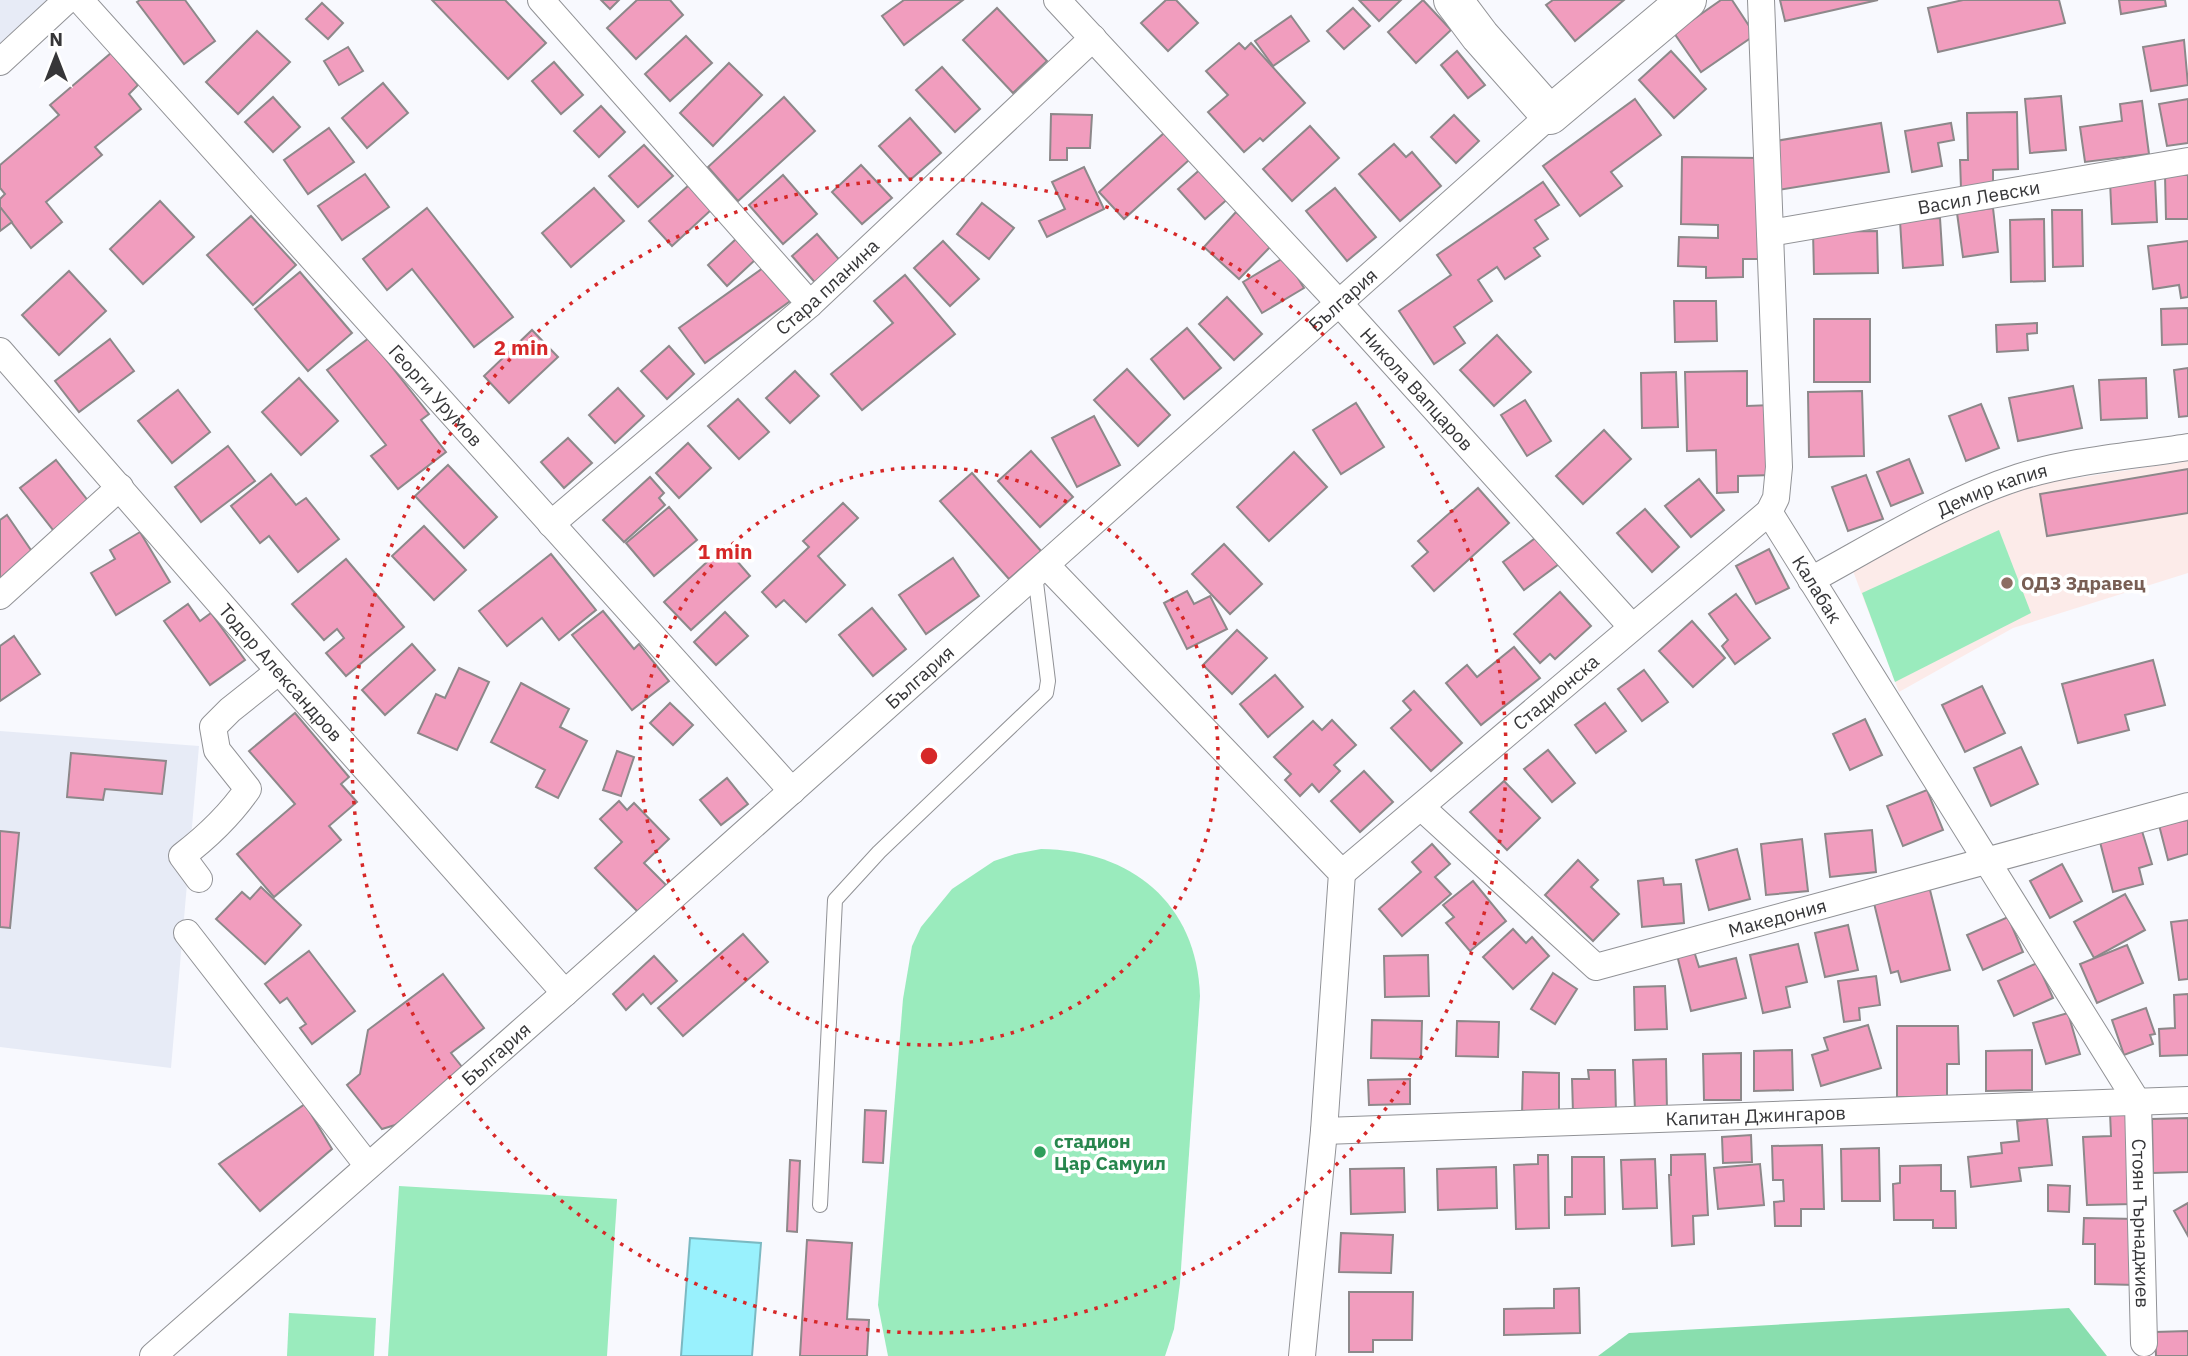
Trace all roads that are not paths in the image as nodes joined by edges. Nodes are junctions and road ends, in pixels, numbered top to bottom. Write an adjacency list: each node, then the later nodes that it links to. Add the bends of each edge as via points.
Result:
1 (68, 0): 9 (street)
2 (80, 0): 19 (street, Георги Урумов)
3 (541, 0): 14 (street)
4 (1057, 0): 8 (street, Никола Вапцаров)
5 (1453, 0): 10 (street)
6 (1687, 0): 10 (street, България)
7 (1761, 0): 12 (street)
8 (1093, 38): 13 (street, Никола Вапцаров); 14 (street, Стара планина)
9 (0, 62)
10 (1550, 116): 13 (street, България)
11 (2188, 161): 12 (street, Васил Левски)
12 (1770, 233): 18 (street, via 1779,467 1776,498)
13 (1339, 303): 20 (street, България); 23 (street, Никола Вапцаров)
14 (810, 304): 19 (street, Стара планина)
15 (0, 351): 17 (street, Тодор Александров)
16 (2188, 447): 21 (street, Демир капия, via 2053,468 1988,488)
17 (120, 487): 22 (street); 24 (street, Тодор Александров)
18 (1769, 512): 21 (street, Калабак); 23 (street, Стадионска)
19 (551, 524): 25 (street, Георги Урумов)
20 (1041, 570): 25 (street, България); 29 (street); 37 (lane, via 1046,693 835,900)
21 (1811, 580): 28 (street, Калабак)
22 (0, 596)
23 (1633, 627): 27 (street, Стадионска)
24 (279, 671): 30 (street, via 214,727 217,750 248,789 229,814 182,856); 32 (street, Тодор Александров)
25 (792, 791): 32 (street, България)
26 (2188, 806): 28 (street, Македония)
27 (1421, 807): 28 (street, Македония, via 1596,967); 29 (street, Стадионска)
28 (1986, 860): 34 (street, Калабак)
29 (1342, 873): 35 (street)
30 (199, 879)
31 (187, 933): 36 (street)
32 (565, 993): 36 (street, България)
33 (2188, 1100): 34 (street, Капитан Джингаров)
34 (2138, 1103): 35 (street, Капитан Джингаров); 38 (street, Стоян Търнаджиев)
35 (1324, 1131): 40 (street)
36 (368, 1166): 39 (street, България)
37 (820, 1205)
38 (2144, 1343)
39 (153, 1356)
40 (1302, 1356)

